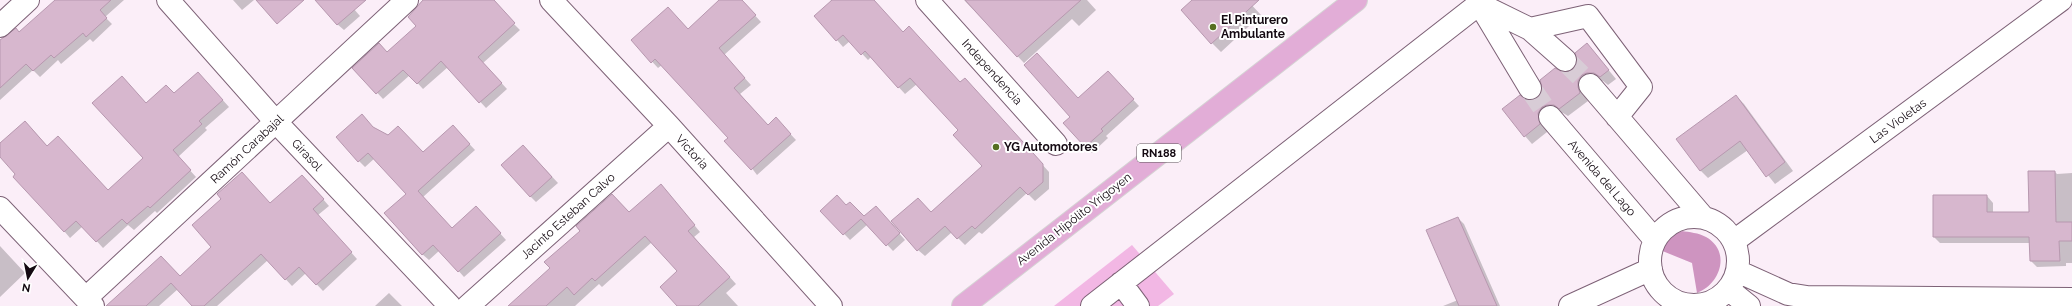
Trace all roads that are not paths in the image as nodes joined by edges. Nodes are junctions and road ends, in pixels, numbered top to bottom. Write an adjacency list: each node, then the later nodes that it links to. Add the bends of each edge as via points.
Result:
1 (28, 0): 9 (street)
2 (168, 0): 16 (street, Girasol)
3 (407, 0): 16 (street, Ramón Carabajal)
4 (551, 0): 17 (street, Victoria)
5 (927, 0): 18 (street, Independencia)
6 (1356, 0): 31 (main road, Avenida Hipólito Yrigoyen / RN188)
7 (2061, 0): 22 (street, Las Violetas)
8 (1480, 1): 10 (street); 13 (street); 24 (street)
9 (0, 26)
10 (1530, 29): 11 (street); 15 (street, via 1588,16 1641,87)
11 (1565, 60)
12 (1590, 85): 15 (street)
13 (1530, 88)
14 (1550, 117): 21 (street, Avenida del Lago)
15 (1617, 117): 20 (street)
16 (276, 122): 27 (street, Ramón Carabajal); 28 (street, Girasol)
17 (669, 126): 29 (street, Jacinto Esteban Calvo); 30 (street, Victoria)
18 (1056, 144)
19 (0, 208): 27 (street)
20 (1703, 218): 21 (street, via 1692,217 1671,223); 22 (street, via 1716,222)
21 (1655, 240): 23 (street, via 1651,254)
22 (1734, 241): 25 (street, via 1738,261)
23 (1651, 269): 25 (street, via 1655,282 1664,292 1674,300 1687,304 1701,304); 34 (street)
24 (1121, 283): 32 (street); 33 (street)
25 (1725, 291): 26 (street, via 1876,299); 35 (street)
26 (2072, 299)
27 (90, 302)
28 (450, 306)
29 (468, 306)
30 (831, 306)
31 (963, 306)
32 (1092, 306)
33 (1138, 306)
34 (1570, 306)
35 (1749, 306)

